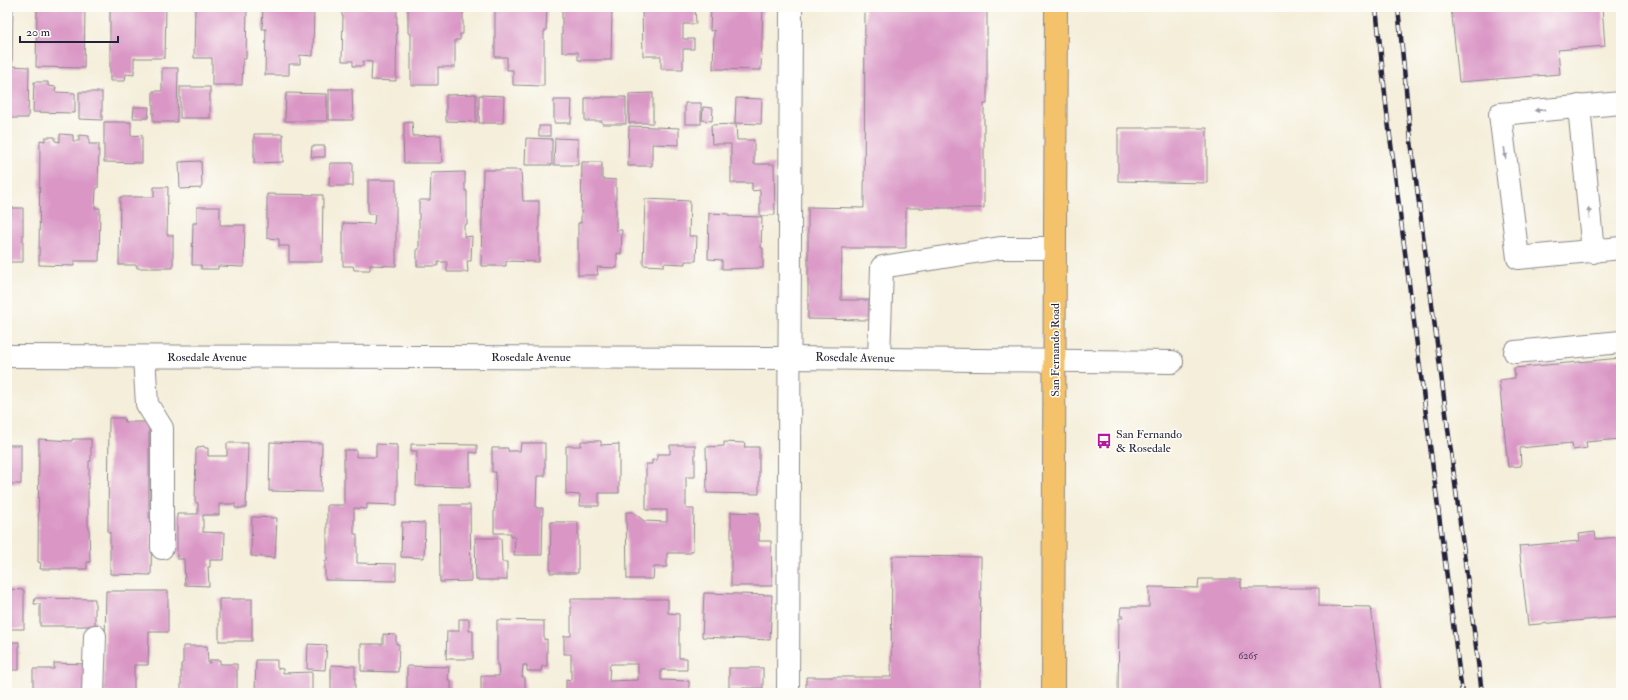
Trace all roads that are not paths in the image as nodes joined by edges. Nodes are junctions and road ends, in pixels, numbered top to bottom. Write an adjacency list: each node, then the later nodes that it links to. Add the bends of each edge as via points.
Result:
1 (791, 7): 12 (street)
2 (1056, 7): 5 (main road, San Fernando Road)
3 (1621, 103): 4 (street)
4 (1579, 106): 7 (street, one-way to 4); 7 (street, one-way to 7, via 1500,114 1518,258)
5 (1055, 248): 13 (street, via 1000,248 882,267); 14 (main road, San Fernando Road)
6 (1621, 248): 7 (street)
7 (1593, 252)
8 (1621, 342): 9 (street)
9 (1514, 352)
10 (7, 356): 11 (street, Rosedale Avenue)
11 (144, 356): 12 (street, Rosedale Avenue); 16 (street, via 147,404 162,428)
12 (790, 358): 13 (street, Rosedale Avenue); 19 (street)
13 (880, 359): 14 (street, Rosedale Avenue)
14 (1054, 361): 15 (street, Rosedale Avenue); 20 (main road, San Fernando Road)
15 (1172, 362)
16 (162, 548)
17 (95, 636): 18 (street)
18 (93, 693)
19 (788, 693)
20 (1053, 693)

